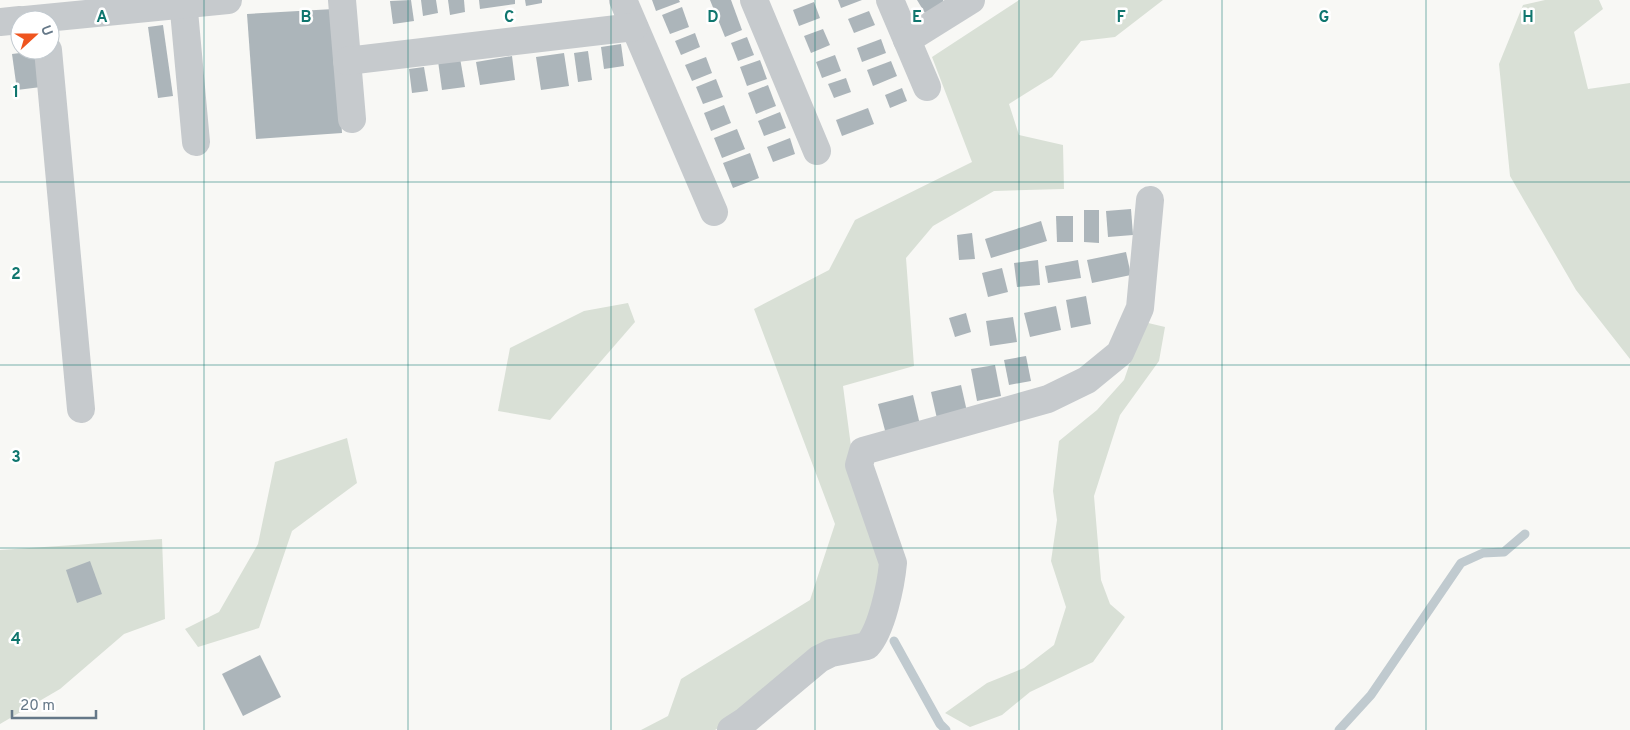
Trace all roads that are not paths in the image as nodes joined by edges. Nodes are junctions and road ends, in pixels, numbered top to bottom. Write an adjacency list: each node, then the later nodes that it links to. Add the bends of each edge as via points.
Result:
1 (228, 0): 7 (street)
2 (342, 0): 12 (street)
3 (623, 0): 9 (street)
4 (754, 0): 16 (street)
5 (890, 0): 10 (street)
6 (972, 0): 10 (street)
7 (183, 2): 8 (street); 15 (street)
8 (60, 14)
9 (634, 27): 12 (street); 18 (street)
10 (907, 40): 13 (street)
11 (49, 60): 19 (street)
12 (347, 61): 14 (street)
13 (927, 87)
14 (352, 119)
15 (196, 142)
16 (817, 151)
17 (1150, 200): 20 (street, via 1140,308 1120,353 1087,380 1048,399 864,451 859,465 893,563 877,632 867,646 831,653 819,659)
18 (714, 212)
19 (81, 409)
20 (731, 730)

